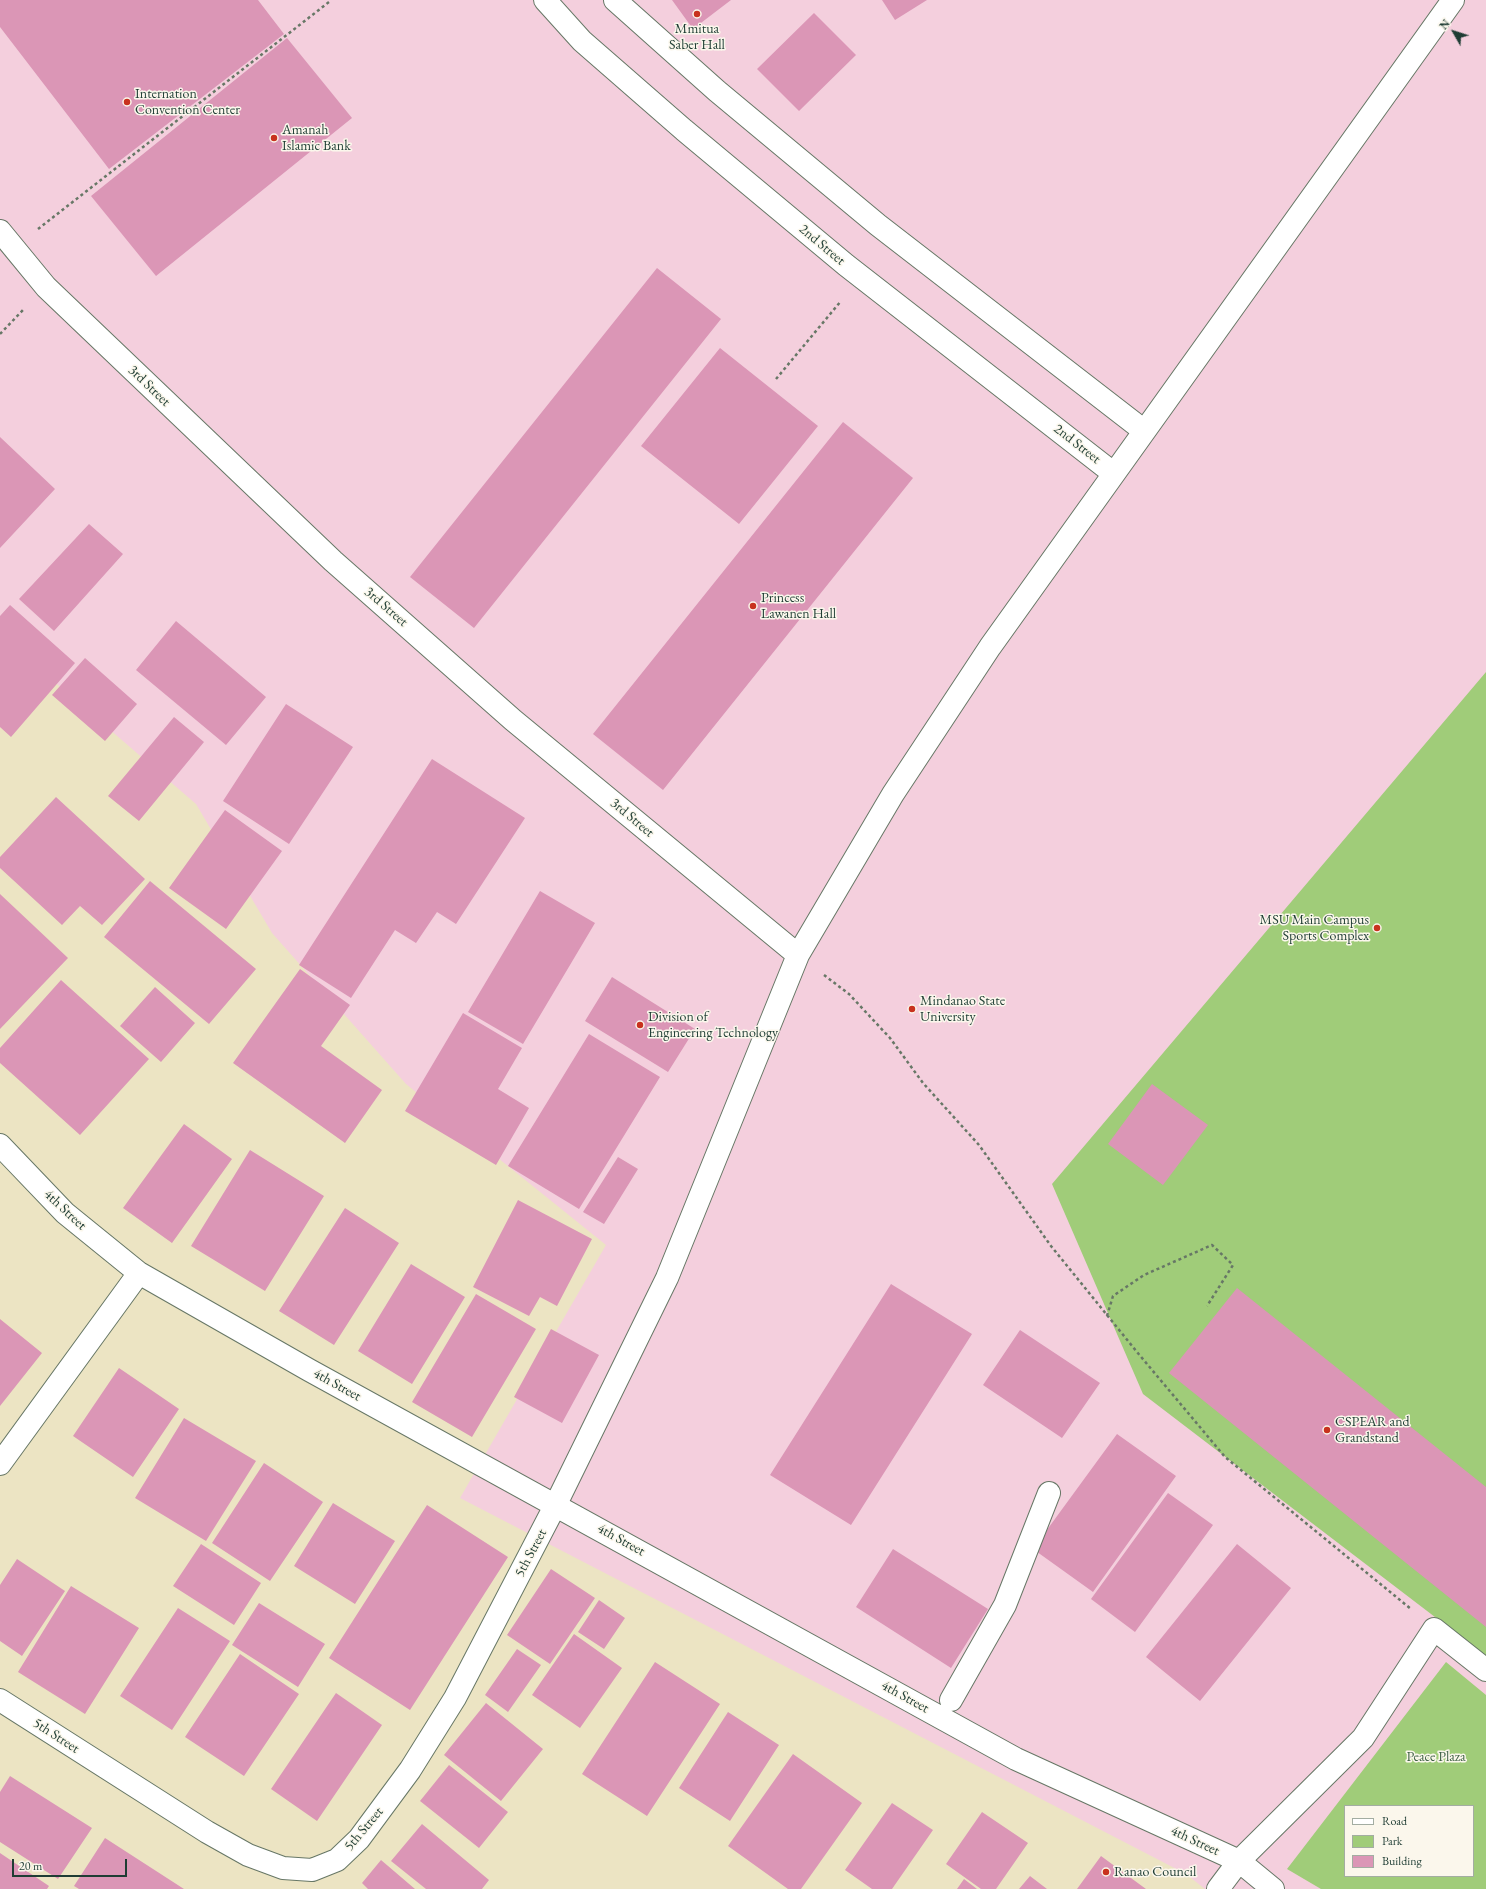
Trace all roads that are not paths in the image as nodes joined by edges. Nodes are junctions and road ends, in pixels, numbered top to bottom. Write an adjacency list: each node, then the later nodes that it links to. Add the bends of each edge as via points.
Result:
1 (545, 0): 6 (street, 2nd Street, via 582,41 684,130 862,276)
2 (615, 0): 5 (street, via 717,91 878,224)
3 (1453, 0): 5 (street, 5th Street)
4 (0, 231): 7 (street, 3rd Street, via 57,298 333,561 513,720)
5 (1143, 430): 6 (street, 5th Street)
6 (1113, 473): 7 (street, 5th Street, via 990,647 893,794)
7 (798, 955): 12 (street, 5th Street, via 668,1278)
8 (0, 1145): 9 (street, 4th Street, via 65,1213)
9 (139, 1273): 10 (street); 12 (street, 4th Street)
10 (0, 1464)
11 (1049, 1493): 15 (street, via 1005,1605)
12 (556, 1504): 14 (street, 5th Street, via 455,1698 410,1770 359,1839 337,1860 312,1870 283,1868 248,1855 187,1820); 16 (street, 4th Street, via 1016,1759)
13 (1486, 1670): 16 (street, via 1434,1629 1363,1738)
14 (0, 1700)
15 (951, 1700)
16 (1239, 1861): 17 (street); 18 (street, 4th Street)
17 (1218, 1889)
18 (1273, 1889)

